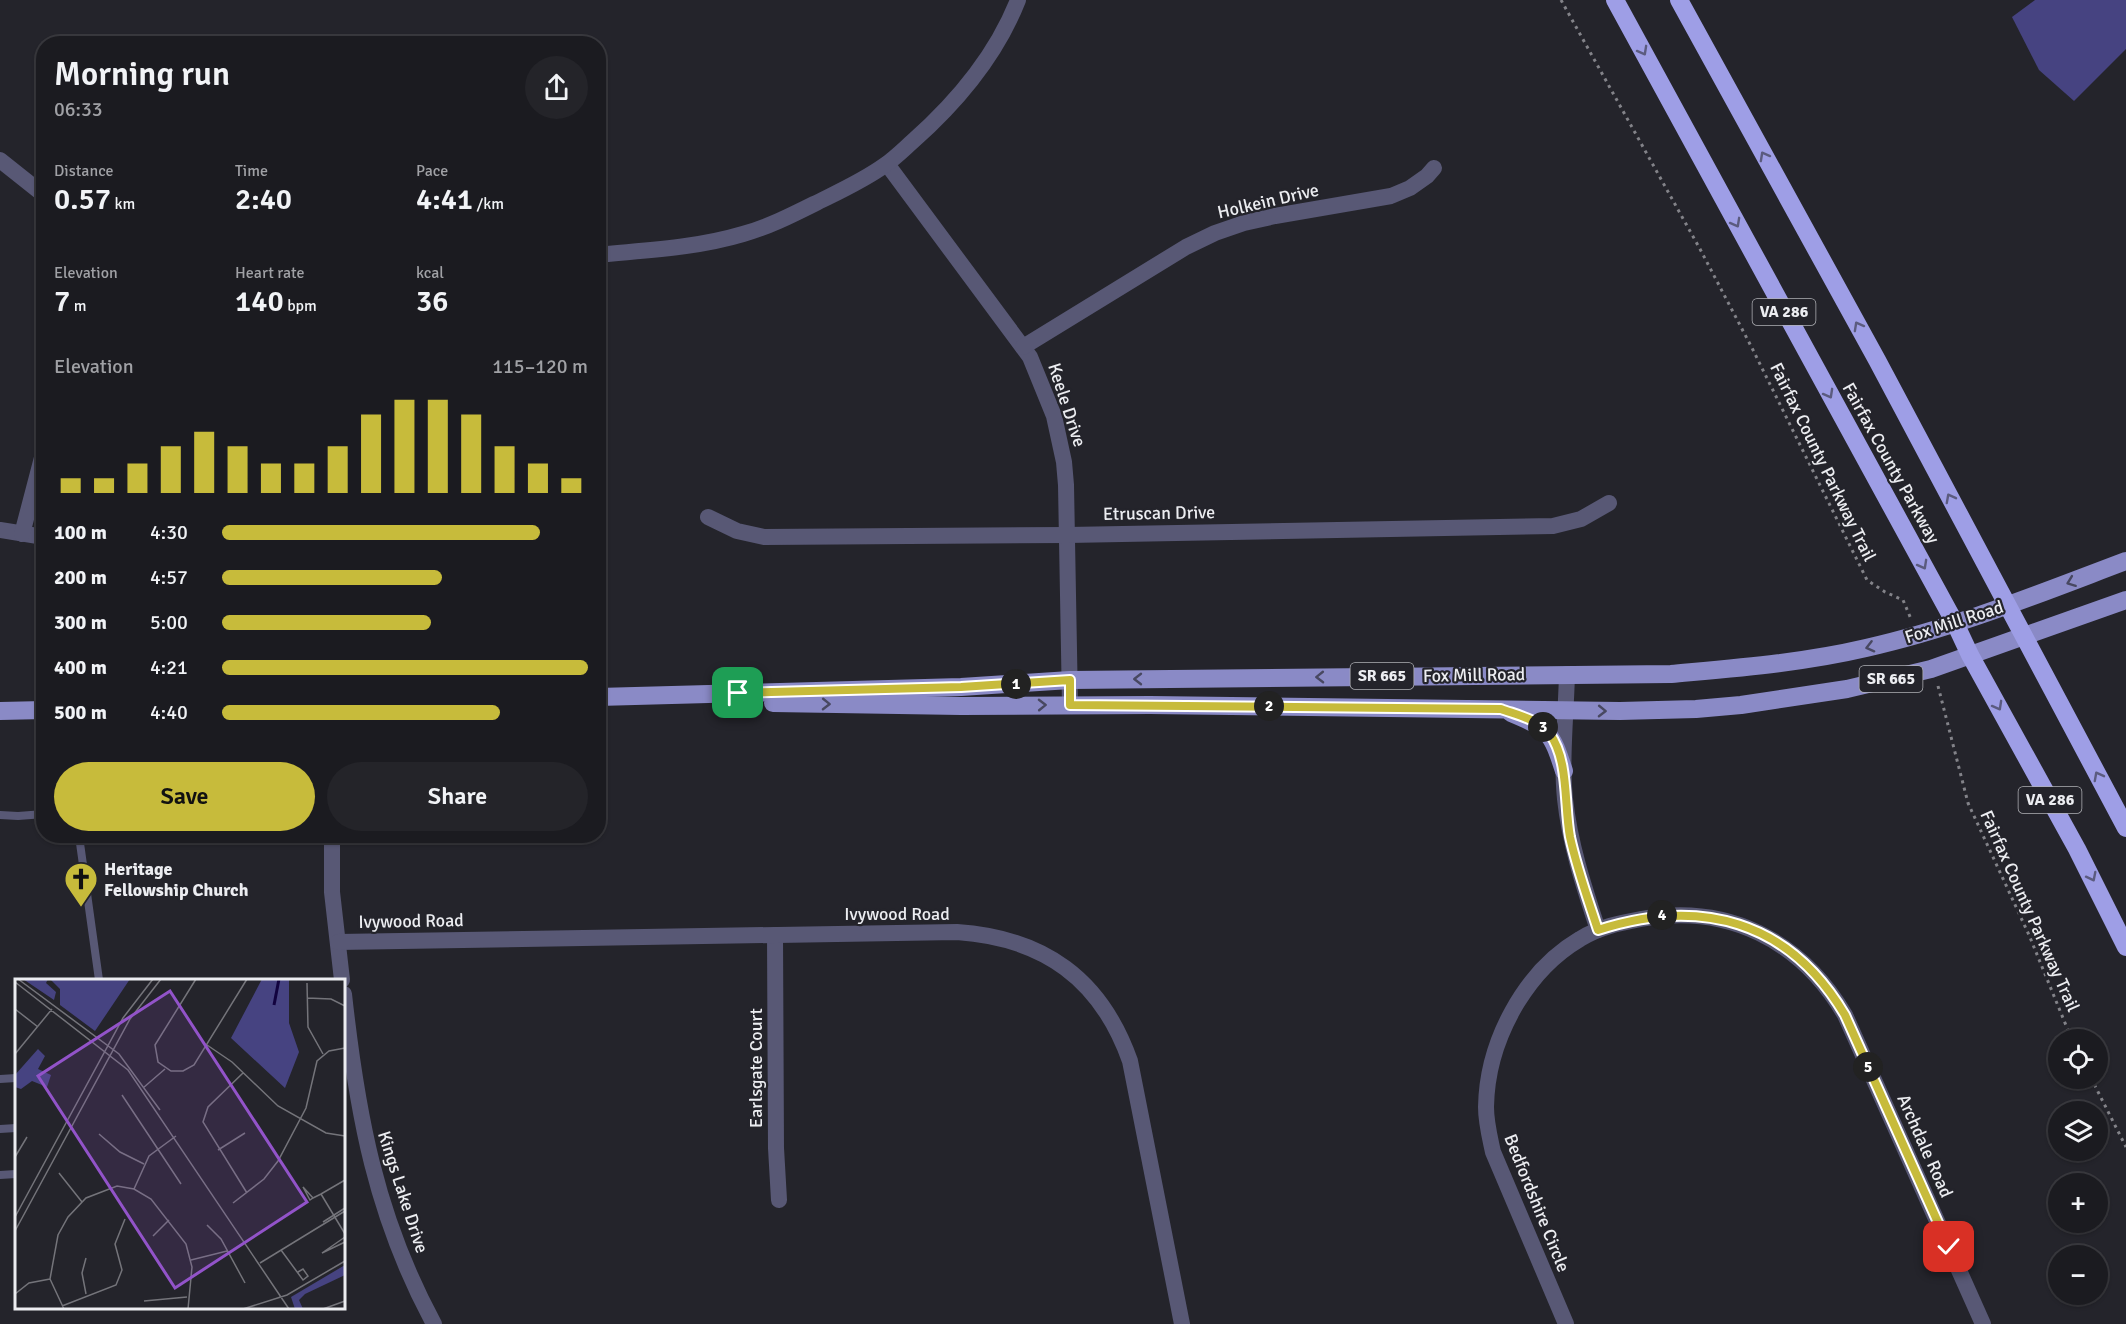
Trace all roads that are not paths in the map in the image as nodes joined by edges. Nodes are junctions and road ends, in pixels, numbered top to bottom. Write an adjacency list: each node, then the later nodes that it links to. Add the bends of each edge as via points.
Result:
1 (1018, 0): 5 (street, via 976,76 940,117)
2 (1615, 0): 20 (highway, Fairfax County Parkway / VA 286, one-way to 20)
3 (1679, 0): 19 (highway, Fairfax County Parkway / VA 286, one-way to 3)
4 (0, 160): 7 (street)
5 (887, 164): 8 (street, via 778,223 741,235); 9 (street, Keele Drive)
6 (1434, 168): 9 (street, Holkein Drive, via 1410,188 1391,196 1275,216 1215,233)
7 (36, 189)
8 (606, 254)
9 (1023, 347): 15 (street, Keele Drive, via 1046,394 1060,440)
10 (36, 481): 14 (street)
11 (1609, 503): 15 (street, Etruscan Drive, via 1581,519 1553,526)
12 (708, 517): 15 (street, Etruscan Drive, via 737,531 765,537)
13 (0, 531): 14 (street)
14 (22, 534): 16 (street)
15 (1068, 535): 24 (street, Keele Drive)
16 (36, 536)
17 (2126, 561): 19 (main road, Fox Mill Road / SR 665, one-way to 19)
18 (2126, 600): 21 (main road, Fox Mill Road / SR 665)
19 (2007, 606): 20 (main road, Fox Mill Road / SR 665); 21 (highway, Fairfax County Parkway / VA 286)
20 (1955, 623): 22 (highway, Fairfax County Parkway / VA 286); 23 (main road, Fox Mill Road / SR 665, one-way to 23, via 1866,648 1760,666 1671,674)
21 (2024, 638): 22 (main road, Fox Mill Road / SR 665); 35 (highway, Fairfax County Parkway / VA 286, one-way to 21)
22 (1970, 655): 30 (main road, Fox Mill Road / SR 665, one-way to 22, via 1696,709 1811,696 1931,669); 41 (highway, Fairfax County Parkway / VA 286, one-way to 41)
23 (1567, 674): 24 (main road, Fox Mill Road / SR 665, one-way to 24); 30 (street)
24 (1070, 680): 25 (main road, Fox Mill Road / SR 665); 27 (street, Keele Drive)
25 (662, 696): 26 (main road, Fox Mill Road / SR 665); 27 (main road, Fox Mill Road / SR 665, one-way to 27, via 774,703)
26 (606, 697)
27 (1070, 705): 28 (main road, Fox Mill Road / SR 665)
28 (1501, 709): 30 (main road, Fox Mill Road / SR 665); 32 (main road, via 1545,729)
29 (36, 710): 31 (main road)
30 (1566, 710): 32 (street)
31 (0, 711)
32 (1564, 771): 38 (street, via 1570,837)
33 (0, 815): 34 (lane)
34 (36, 815)
35 (2126, 828)
36 (80, 843): 42 (lane)
37 (332, 843): 40 (street)
38 (1598, 930): 54 (street, Bedfordshire Circle, via 1579,939 1551,962 1525,992 1501,1036 1487,1087 1488,1131 1493,1152); 55 (street, Archdale Road, via 1661,915 1710,916 1773,940 1814,972 1845,1015)
39 (775, 935): 40 (street, Ivywood Road); 51 (street, Earlsgate Court); 53 (street, Ivywood Road, via 975,934 1013,942 1044,955 1088,988 1120,1033 1130,1061)
40 (338, 942): 43 (street)
41 (2126, 947)
42 (99, 979)
43 (342, 979)
44 (345, 1001): 52 (street, Kings Lake Drive, via 362,1128 373,1174 396,1246)
45 (15, 1078): 46 (lane)
46 (0, 1079)
47 (15, 1128): 48 (lane)
48 (0, 1129)
49 (15, 1174): 50 (lane)
50 (0, 1175)
51 (779, 1200)
52 (434, 1324)
53 (1182, 1324)
54 (1566, 1324)
55 (1983, 1324)

